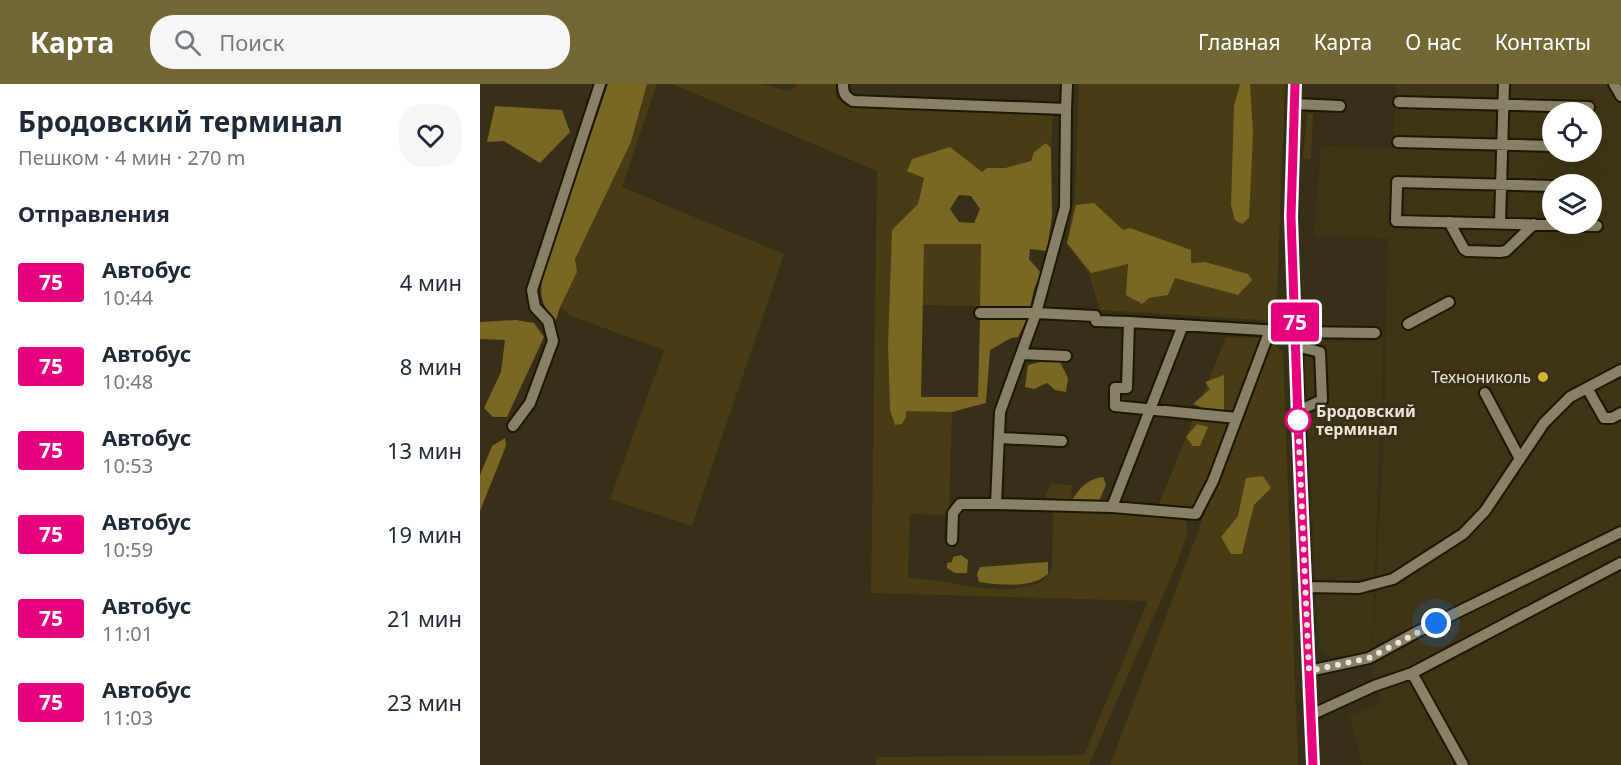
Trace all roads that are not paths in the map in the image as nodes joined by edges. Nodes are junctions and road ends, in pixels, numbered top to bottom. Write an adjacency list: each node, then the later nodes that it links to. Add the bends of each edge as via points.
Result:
1 (600, 84): 42 (street, via 532,290 534,306 548,321 552,342 530,402)
2 (843, 84): 13 (street, via 847,98 853,101)
3 (1067, 84): 13 (street)
4 (1295, 84): 9 (street)
5 (1504, 84): 10 (street)
6 (1614, 84): 7 (street)
7 (1621, 96)
8 (1399, 102): 10 (street)
9 (1294, 104): 11 (street); 30 (street, via 1291,217)
10 (1503, 105): 12 (street); 15 (street)
11 (1340, 106)
12 (1542, 106)
13 (1066, 109): 25 (street, via 1065,207)
14 (1398, 142): 15 (street)
15 (1502, 145): 16 (street); 17 (street)
16 (1542, 146)
17 (1501, 185): 18 (street); 19 (street, via 1397,184 1396,220); 20 (street)
18 (1542, 186)
19 (1449, 222): 20 (street); 21 (street, via 1464,249 1472,251 1506,250)
20 (1500, 223): 21 (street)
21 (1534, 224): 22 (street)
22 (1542, 224)
23 (1449, 302): 27 (street)
24 (980, 313): 25 (street)
25 (1036, 313): 26 (street); 33 (street)
26 (1130, 322): 28 (street); 38 (street, via 1127,388 1114,388 1115,406)
27 (1408, 324)
28 (1183, 325): 29 (street); 38 (street)
29 (1270, 330): 30 (street); 41 (street)
30 (1295, 332): 31 (street); 32 (street)
31 (1375, 333)
32 (1296, 346): 39 (street); 39 (street, via 1320,352 1322,400)
33 (1021, 354): 34 (street); 43 (street, via 1000,412)
34 (1066, 356)
35 (1621, 370): 36 (street)
36 (1587, 388): 40 (street, via 1604,418); 45 (street, via 1570,397 1544,423)
37 (1485, 393): 45 (street)
38 (1152, 408): 41 (street); 47 (street)
39 (1298, 411): 51 (street)
40 (1621, 413)
41 (1237, 418): 47 (street, via 1196,514)
42 (513, 426)
43 (1000, 438): 44 (street); 46 (street)
44 (1062, 441)
45 (1520, 459): 51 (street, via 1485,511 1463,534 1393,579 1359,588)
46 (996, 504): 47 (street); 49 (street, via 960,504 953,513)
47 (1112, 507)
48 (1621, 532): 52 (street, via 1369,658)
49 (952, 540)
50 (1621, 563): 53 (street)
51 (1305, 587): 52 (street)
52 (1309, 671): 54 (street)
53 (1412, 673): 54 (street); 56 (street)
54 (1311, 715): 55 (street)
55 (1313, 765)
56 (1463, 765)

